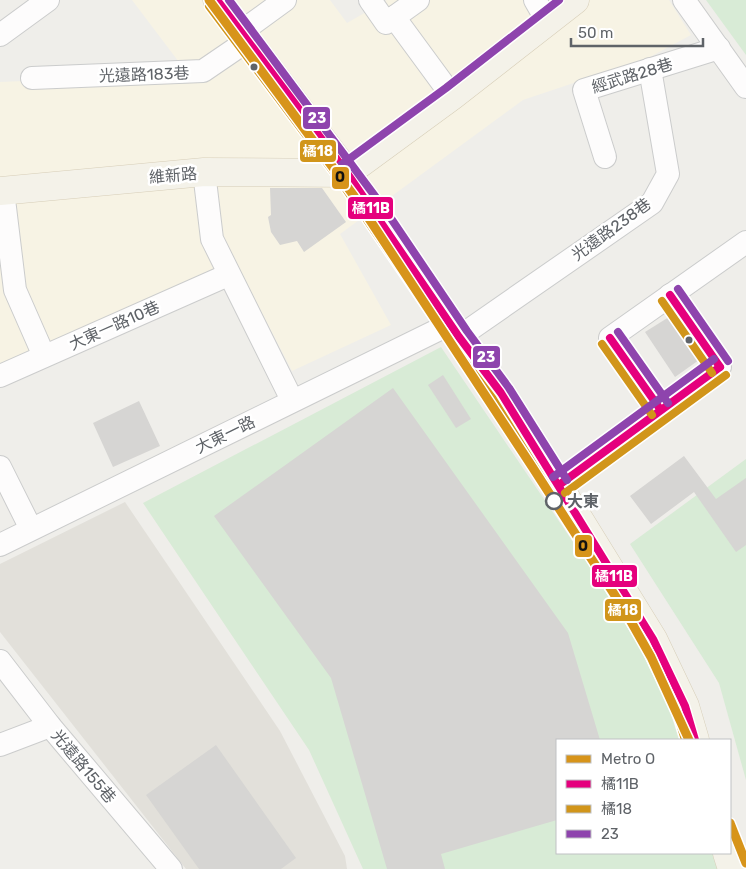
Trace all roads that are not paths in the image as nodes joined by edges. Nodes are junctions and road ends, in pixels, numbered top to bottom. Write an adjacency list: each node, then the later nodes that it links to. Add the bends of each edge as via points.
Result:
1 (48, 0): 10 (street)
2 (217, 0): 11 (main road)
3 (285, 0): 11 (street, 光遠路183巷)
4 (370, 0): 9 (street)
5 (417, 0): 9 (street)
6 (575, 0): 8 (main road)
7 (684, 0): 12 (street)
8 (541, 11): 16 (main road)
9 (390, 20): 16 (street)
10 (0, 35)
11 (244, 36): 14 (street, 光遠路183巷, via 203,72); 19 (main road)
12 (719, 48): 13 (street, 經武路28巷); 15 (street)
13 (650, 70): 17 (street, 經武路28巷, via 584,90); 24 (street, 光遠路238巷, via 668,174 652,203)
14 (32, 78)
15 (746, 87)
16 (452, 96): 19 (main road)
17 (605, 157)
18 (204, 172): 19 (main road, 維新路); 20 (main road, 維新路); 22 (street, via 212,239)
19 (347, 173): 24 (main road)
20 (1, 191): 25 (street, via 15,290)
21 (746, 242): 23 (street)
22 (228, 275): 25 (street, 大東一路10巷); 27 (street)
23 (670, 295): 28 (street, via 610,338); 28 (street, via 720,367)
24 (455, 331): 27 (street, 大東一路); 30 (main road, via 501,393)
25 (44, 356): 26 (street, 大東一路10巷)
26 (0, 376)
27 (292, 400): 31 (street, 大東一路)
28 (660, 410): 30 (street)
29 (0, 467): 31 (street)
30 (559, 485): 35 (main road, via 653,639 685,706)
31 (32, 529): 32 (street, 大東一路)
32 (0, 545)
33 (0, 662): 34 (street, 光遠路155巷)
34 (50, 726): 36 (street); 38 (street, 光遠路155巷)
35 (695, 739)
36 (0, 745)
37 (727, 854): 39 (main road)
38 (171, 869)
39 (732, 869)

